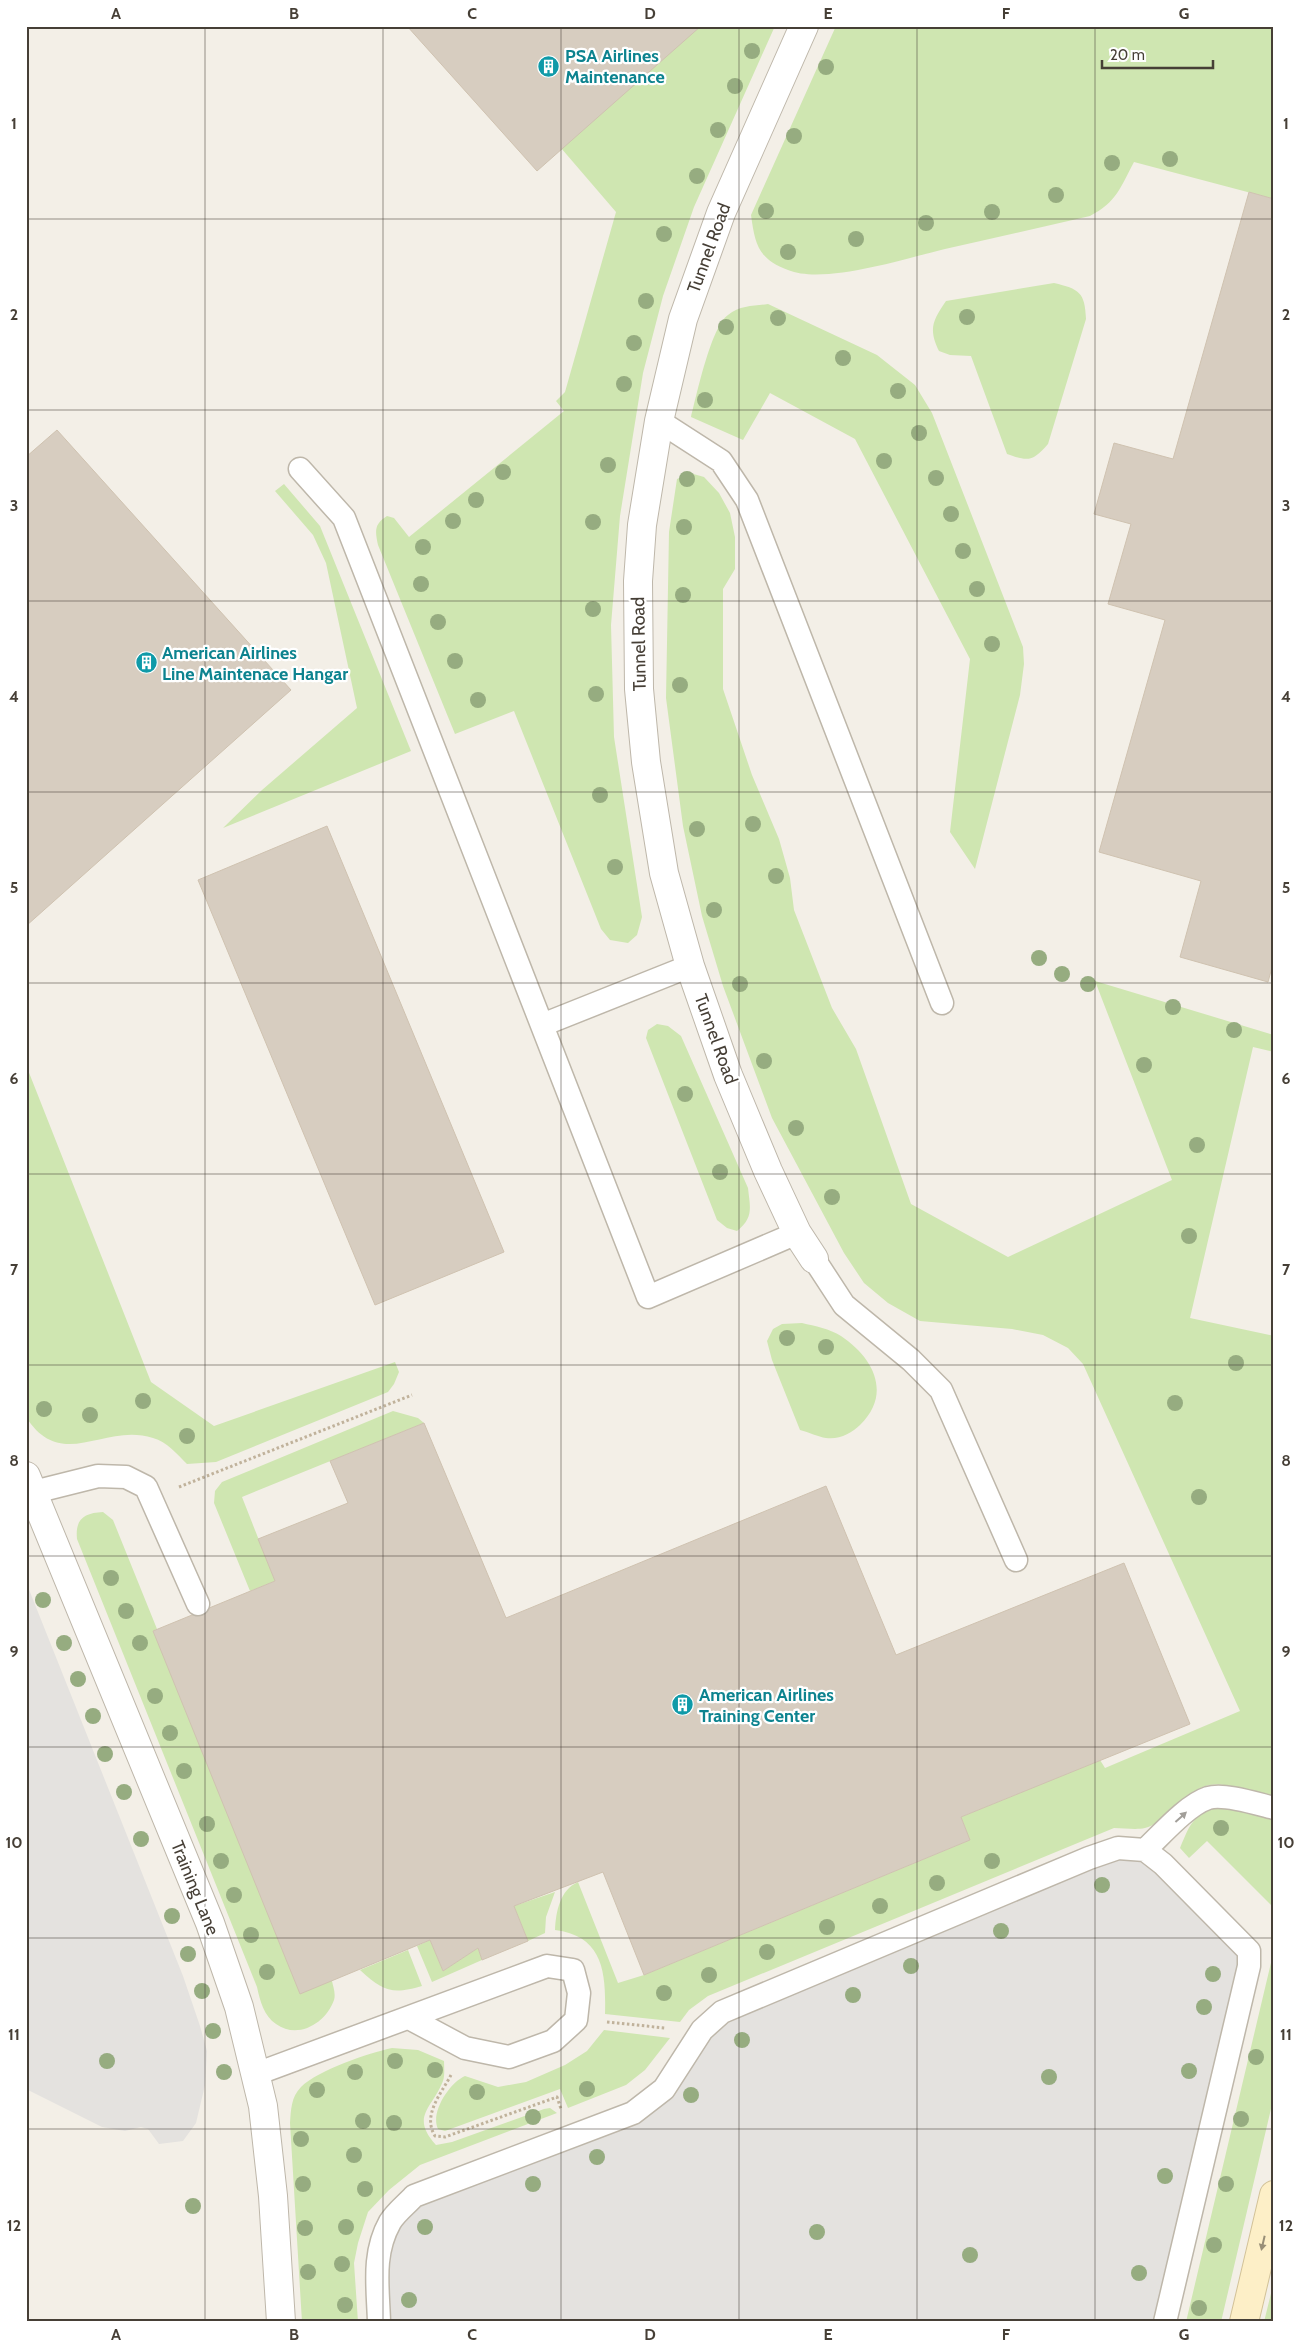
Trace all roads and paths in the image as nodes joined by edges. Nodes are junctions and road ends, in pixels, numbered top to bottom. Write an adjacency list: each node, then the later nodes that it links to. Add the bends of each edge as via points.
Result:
1 (804, 26): 2 (street, Tunnel Road, via 721,213 683,319)
2 (659, 422): 4 (street, Tunnel Road, via 642,525 638,581 639,689 646,762 664,873); 5 (lane, via 721,460 747,500)
3 (300, 469): 6 (lane, via 344,518)
4 (690, 966): 6 (lane); 7 (street, Tunnel Road, via 728,1075)
5 (942, 1003)
6 (542, 1025): 7 (lane, via 648,1297)
7 (798, 1233): 8 (street, Tunnel Road)
8 (814, 1259): 12 (lane, via 844,1304 911,1360 941,1390)
9 (412, 1395): 11 (path)
10 (30, 1484): 11 (lane, via 98,1476 126,1477 146,1487); 20 (street, Training Lane, via 210,1923 239,2007)
11 (151, 1498): 13 (lane)
12 (1016, 1560)
13 (198, 1604)
14 (1274, 1808): 15 (lane, one-way to 14, via 1189,1809 1209,1798 1233,1799)
15 (1144, 1850): 21 (lane, via 1118,1848 1089,1858 722,2012 702,2030 664,2089 633,2113); 25 (lane, via 1163,1864 1249,1951 1249,1966)
16 (409, 2018): 19 (lane); 19 (lane, via 547,1966 573,1970 579,1993 576,2020 553,2041 509,2058); 20 (lane)
17 (604, 2022): 18 (path)
18 (669, 2029)
19 (465, 2048): 21 (path, via 430,2116 430,2127 435,2136 445,2137 556,2097)
20 (256, 2074): 23 (street, Training Lane, via 263,2106 273,2196)
21 (572, 2135): 24 (lane, via 414,2196 391,2220 381,2241 376,2260)
22 (1274, 2195): 26 (street, one-way to 26)
23 (280, 2322)
24 (379, 2322)
25 (1165, 2322)
26 (1244, 2322)

